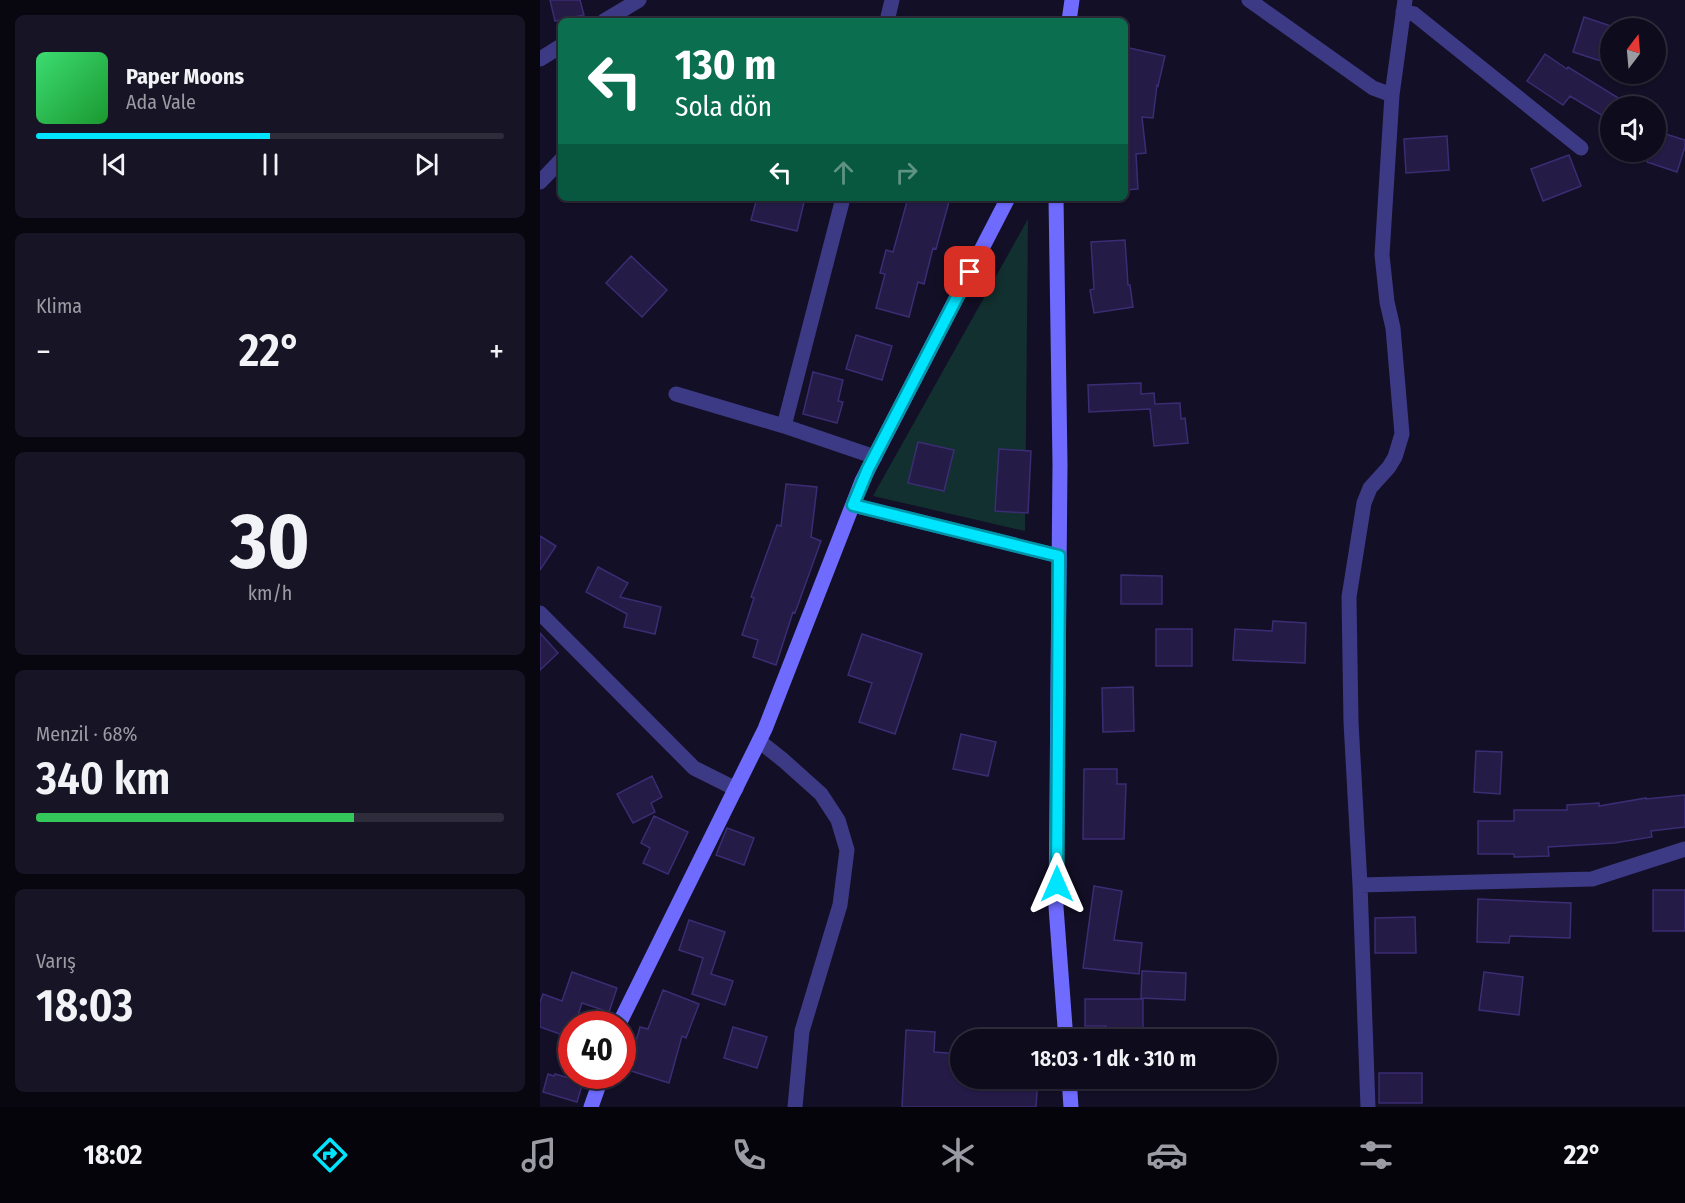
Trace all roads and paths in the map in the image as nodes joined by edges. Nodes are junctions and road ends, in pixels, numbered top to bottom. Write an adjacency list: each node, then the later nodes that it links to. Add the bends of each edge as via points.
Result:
1 (639, 0): 6 (street)
2 (892, 0): 7 (street)
3 (1072, 0): 8 (street)
4 (1249, 0): 9 (street, via 1373,88)
5 (1404, 6): 9 (street); 10 (street)
6 (609, 18)
7 (888, 18)
8 (1069, 18)
9 (1392, 95): 25 (street, via 1382,255 1402,434 1395,457 1366,495 1349,597)
10 (1581, 148)
11 (558, 163): 12 (street)
12 (540, 182)
13 (842, 201): 17 (street)
14 (1006, 201): 18 (street)
15 (1056, 201): 20 (street)
16 (676, 394): 17 (street)
17 (784, 426): 18 (street)
18 (875, 457): 19 (street)
19 (853, 505): 20 (street); 22 (street)
20 (1059, 556): 27 (street, via 1056,907)
21 (540, 613): 23 (street, via 694,768)
22 (759, 741): 23 (street); 31 (street, via 820,794 838,820 847,850 840,905 802,1031)
23 (736, 789): 26 (street)
24 (1685, 849): 25 (street, via 1592,879)
25 (1360, 885): 33 (street)
26 (626, 1011)
27 (1065, 1029)
28 (597, 1089): 30 (street)
29 (1070, 1089): 32 (street)
30 (591, 1107)
31 (795, 1107)
32 (1071, 1107)
33 (1368, 1107)

